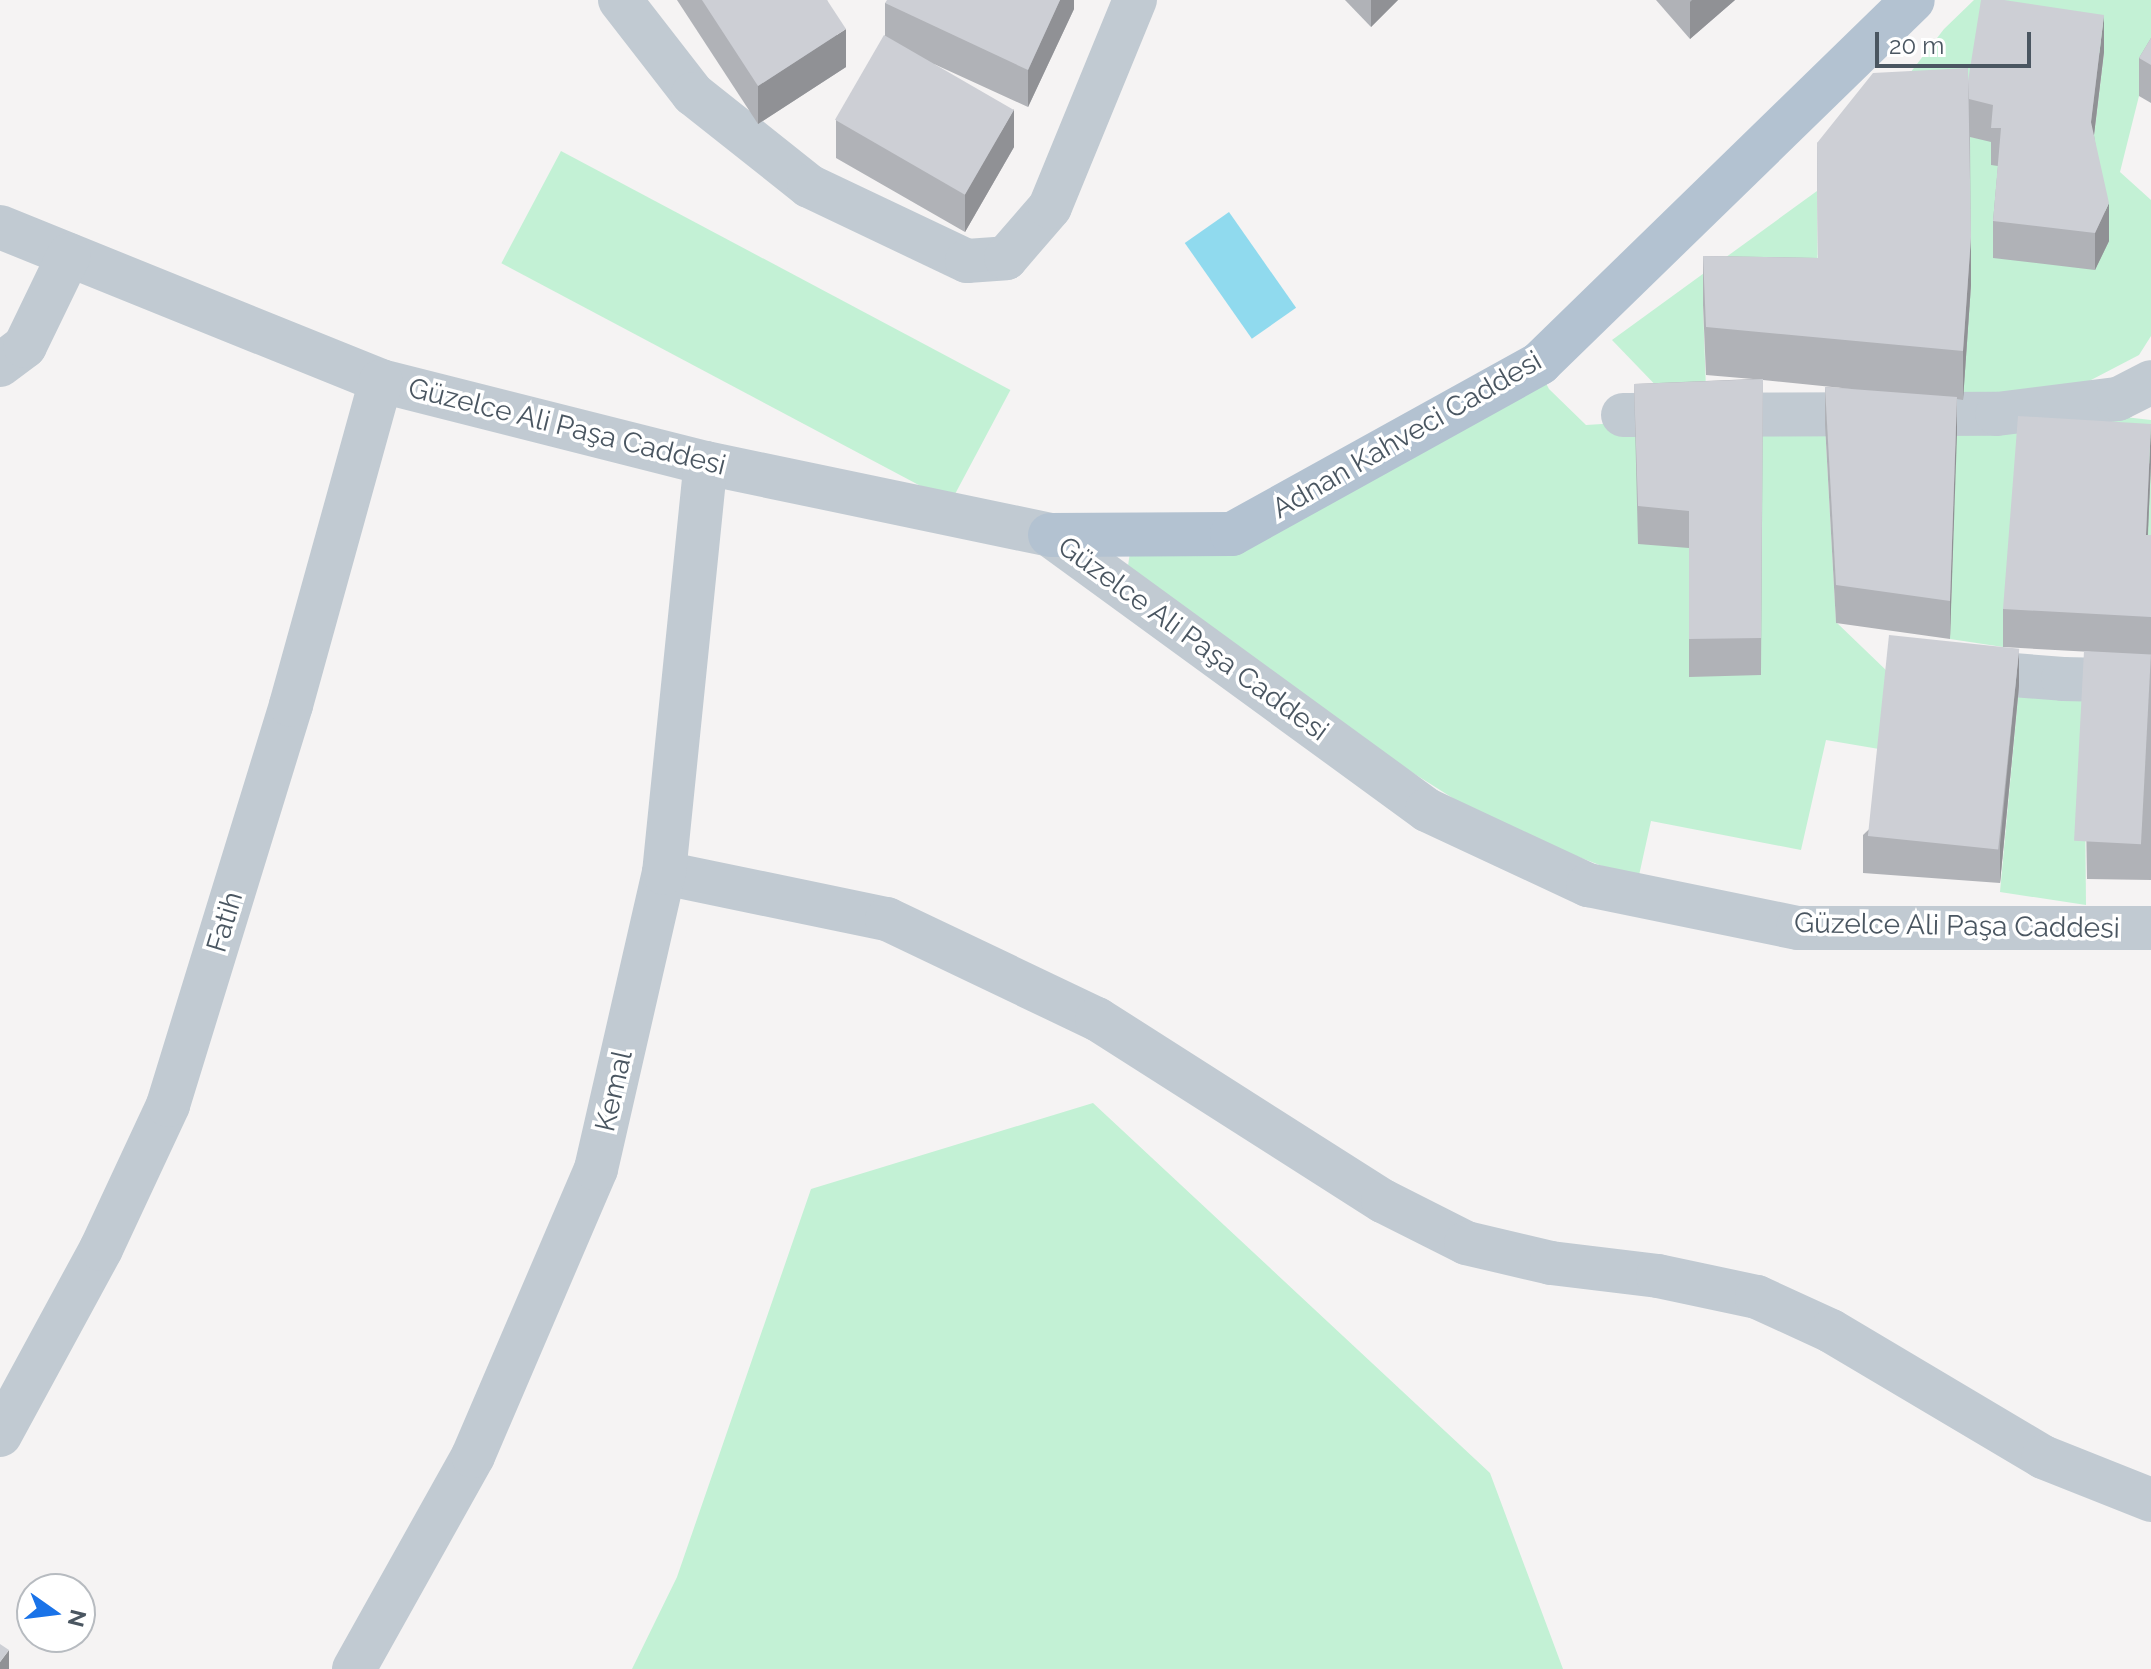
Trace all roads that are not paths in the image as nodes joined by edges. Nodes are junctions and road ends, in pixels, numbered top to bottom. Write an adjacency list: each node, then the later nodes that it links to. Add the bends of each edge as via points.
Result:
1 (620, 0): 2 (street, via 693,94 809,186 967,261 1006,258 1050,207)
2 (1135, 0)
3 (1913, 0): 11 (main road, Adnan Kahveci Caddesi, via 1540,363 1232,534)
4 (0, 227): 5 (street, Güzelce Ali Paşa Caddesi)
5 (69, 255): 6 (street, via 25,346); 7 (street, Güzelce Ali Paşa Caddesi)
6 (0, 365)
7 (381, 381): 10 (street, Güzelce Ali Paşa Caddesi); 16 (street, Fatih, via 291,705 168,1105 101,1249)
8 (2151, 382): 9 (street, via 2118,399 1997,414)
9 (1623, 415)
10 (706, 463): 11 (street, Güzelce Ali Paşa Caddesi); 14 (street, Kemal)
11 (1050, 535): 15 (street, Güzelce Ali Paşa Caddesi, via 1427,810 1588,885 1798,928)
12 (1921, 668): 13 (street)
13 (2151, 681)
14 (664, 873): 17 (street, via 887,919 1097,1019 1383,1201 1466,1243 1551,1263 1658,1276 1757,1297 1831,1331 2043,1457); 18 (street, Kemal, via 596,1169 473,1456)
15 (2151, 928)
16 (0, 1435)
17 (2151, 1500)
18 (354, 1669)

